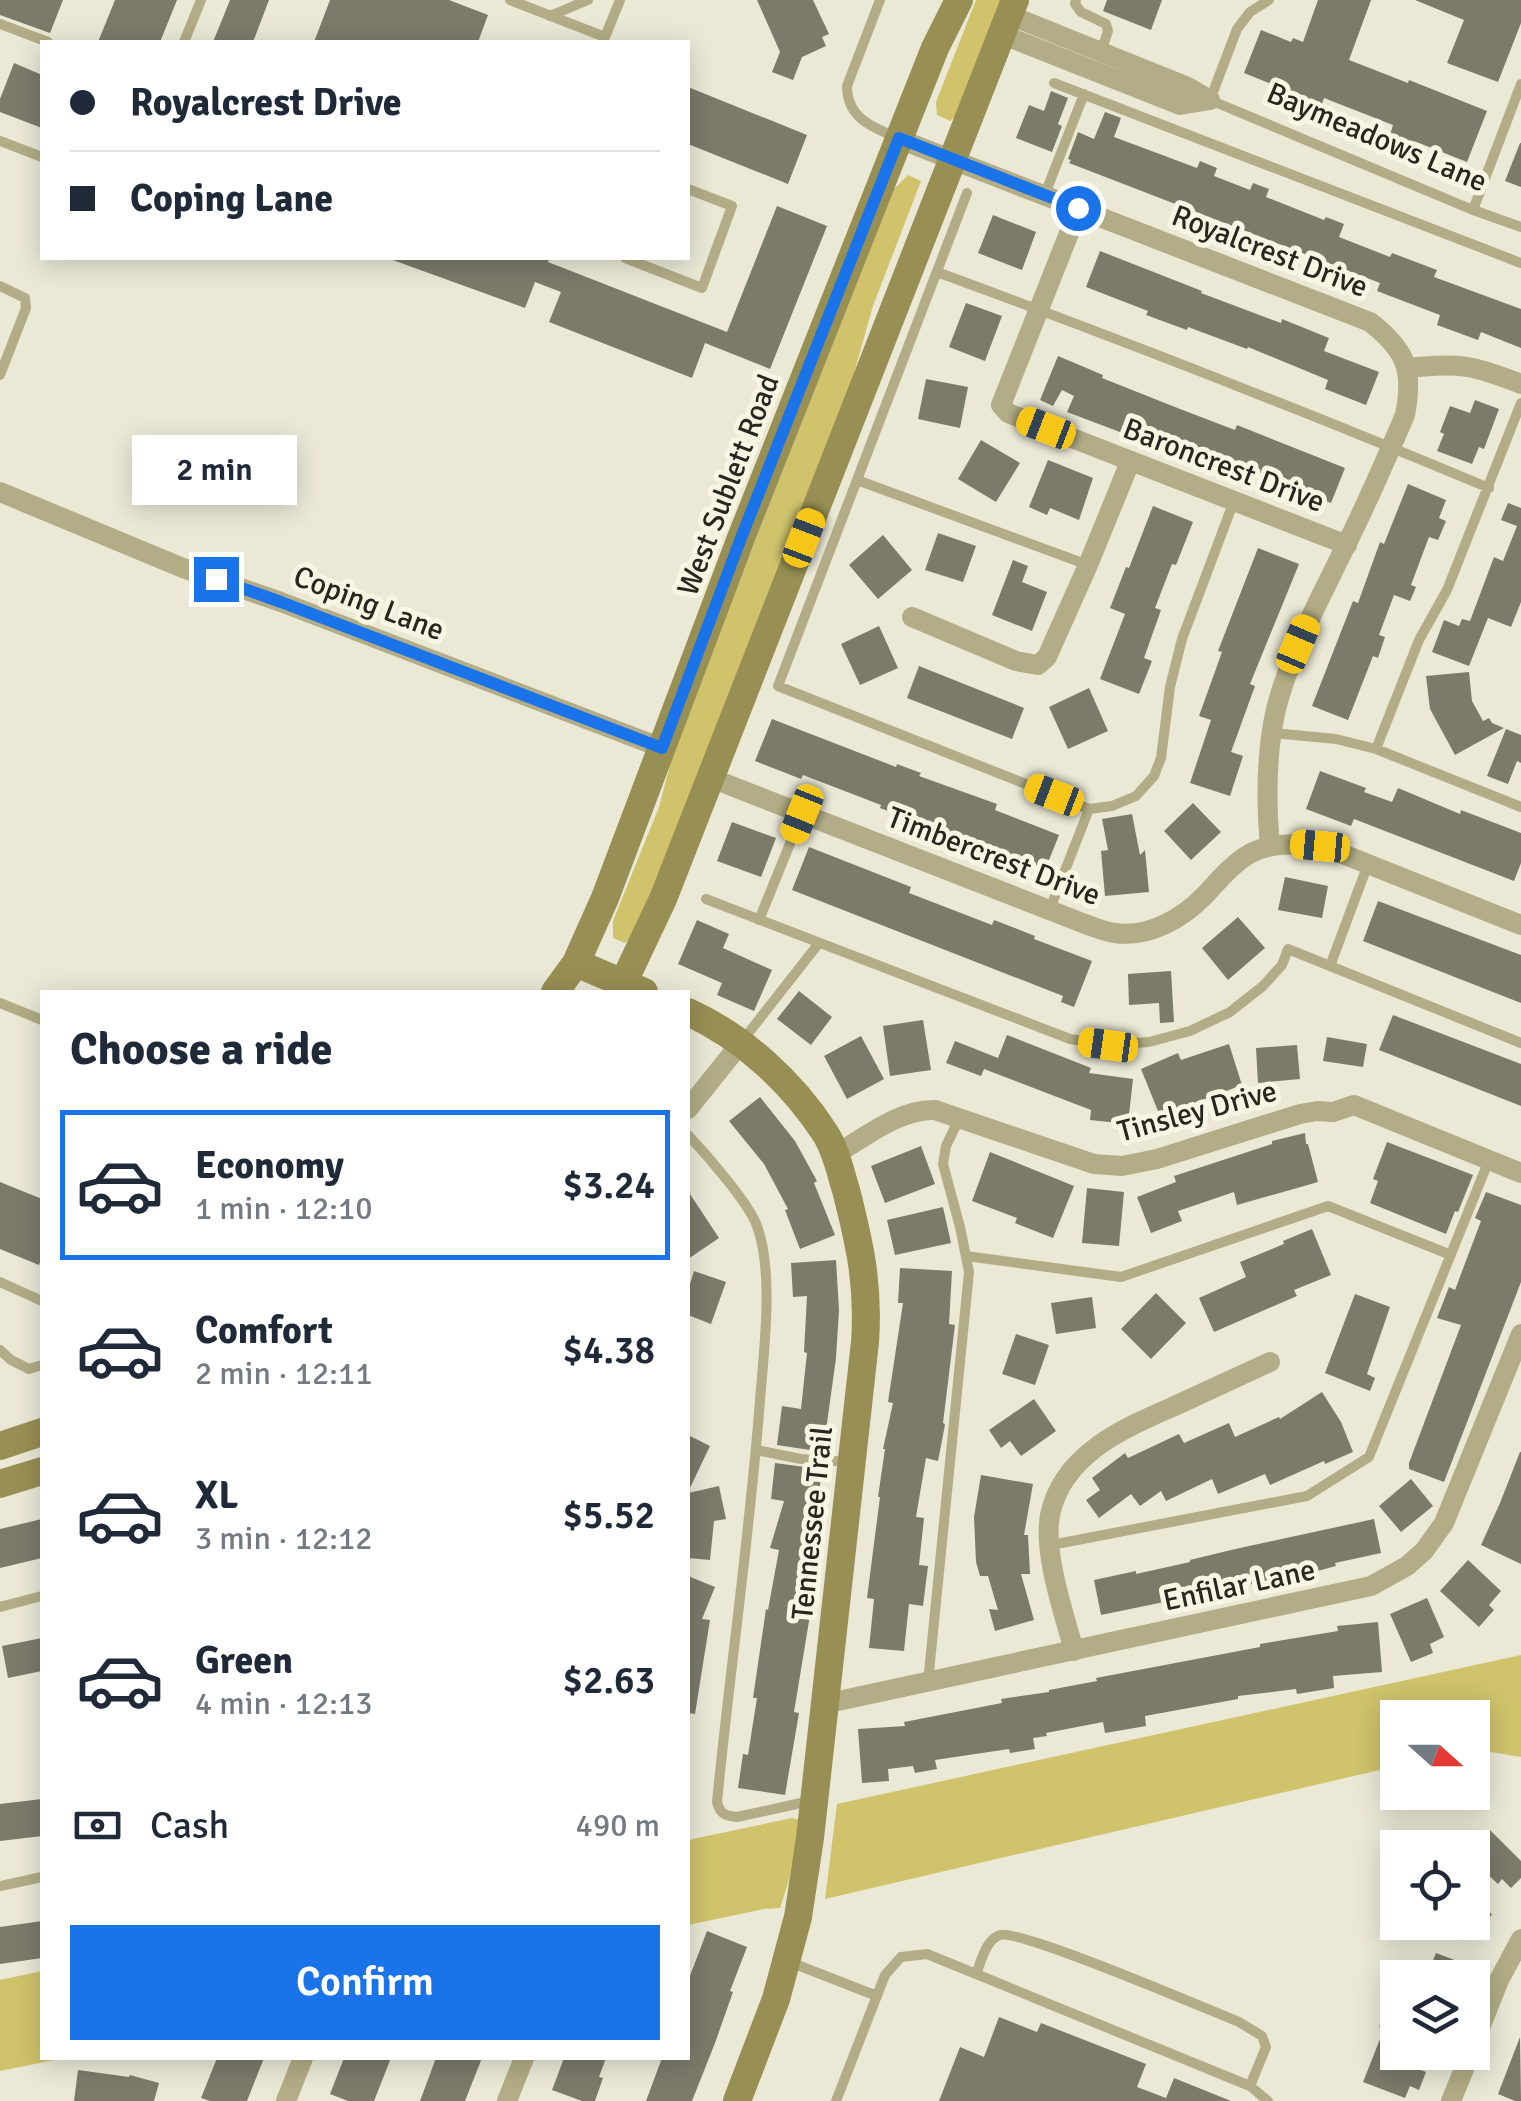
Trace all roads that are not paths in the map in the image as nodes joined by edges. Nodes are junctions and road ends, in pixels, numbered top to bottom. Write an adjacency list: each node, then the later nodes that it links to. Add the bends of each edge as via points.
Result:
1 (201, 0): 13 (lane)
2 (510, 0): 9 (lane)
3 (588, 0): 9 (lane)
4 (620, 0): 14 (lane)
5 (880, 0): 20 (lane, via 847,99 868,123)
6 (959, 0): 20 (main road, West Sublett Road)
7 (1076, 0): 15 (lane, via 1082,12 1106,24)
8 (1270, 0): 19 (lane, via 1237,30)
9 (550, 16): 14 (lane)
10 (1008, 16): 15 (street, Baymeadows Lane); 23 (main road)
11 (0, 24): 12 (lane)
12 (43, 40)
13 (185, 40)
14 (604, 40)
15 (1098, 61): 19 (street, Baymeadows Lane, via 1180,105)
16 (1054, 83): 18 (lane)
17 (1521, 84): 28 (lane)
18 (1084, 94): 26 (lane); 31 (lane)
19 (1210, 100): 28 (lane, Baymeadows Lane)
20 (899, 138): 23 (street, Royalcrest Drive); 49 (main road, West Sublett Road)
21 (0, 142): 22 (lane)
22 (40, 157)
23 (952, 158): 26 (street, Royalcrest Drive); 51 (main road)
24 (690, 190): 30 (lane, via 732,206 702,288)
25 (967, 194): 32 (lane)
26 (1045, 194): 27 (street, Royalcrest Drive)
27 (1078, 208): 34 (street, Baroncrest Drive); 35 (street, Royalcrest Drive, via 1370,322 1400,349)
28 (1473, 210): 29 (lane, Baymeadows Lane)
29 (1521, 228)
30 (630, 260)
31 (1521, 263)
32 (937, 272): 34 (lane); 41 (lane)
33 (0, 286): 36 (lane, via 25,298 26,308)
34 (1038, 309): 39 (lane); 40 (street, Baroncrest Drive, via 1001,405 1018,418)
35 (1406, 368): 37 (street, via 1478,367); 39 (street, via 1409,394)
36 (0, 376)
37 (1521, 384)
38 (1521, 403): 42 (lane)
39 (1391, 447): 42 (lane); 45 (street)
40 (1130, 462): 44 (street, Baroncrest Drive); 46 (street)
41 (857, 480): 46 (lane); 53 (lane, via 778,686)
42 (1489, 488): 50 (lane)
43 (0, 492): 49 (street, Coping Lane)
44 (1234, 501): 45 (street, Baroncrest Drive); 53 (lane, via 1182,638 1154,776 1136,796)
45 (1346, 545): 48 (street, via 1289,663)
46 (1088, 566): 47 (street, via 1038,666)
47 (912, 617)
48 (1273, 734): 50 (lane); 55 (street, via 1266,800)
49 (662, 748): 62 (main road, West Sublett Road)
50 (1376, 749): 52 (lane)
51 (711, 778): 54 (street, Timbercrest Drive); 65 (main road)
52 (1521, 807)
53 (1089, 809): 58 (lane)
54 (802, 814): 58 (street, Timbercrest Drive); 59 (lane)
55 (1270, 846): 56 (street, via 1320,846); 58 (street, Timbercrest Drive, via 1232,866 1174,920 1137,934 1113,933)
56 (1368, 864): 60 (street); 63 (lane)
57 (706, 899): 59 (lane)
58 (1050, 910)
59 (759, 920): 61 (lane)
60 (1521, 925)
61 (819, 943): 63 (lane, via 1070,1039 1108,1045 1149,1042 1230,1012 1282,965 1288,949); 70 (lane)
62 (576, 963): 64 (main road, West Sublett Road); 65 (main road)
63 (1330, 966): 69 (lane)
64 (556, 990)
65 (630, 990)
66 (0, 1003): 68 (lane)
67 (690, 1013): 70 (main road, Tennessee Trail)
68 (40, 1019)
69 (1521, 1043)
70 (740, 1044): 71 (street); 74 (main road, Tennessee Trail, via 789,1087)
71 (690, 1107)
72 (959, 1119): 74 (street, Tinsley Drive, via 919,1109); 75 (street, Tinsley Drive, via 1094,1164 1122,1166 1300,1114 1354,1106); 78 (lane, via 942,1164)
73 (690, 1137): 87 (lane, via 756,1221 763,1247)
74 (836, 1154): 88 (main road, Tennessee Trail, via 867,1300)
75 (1489, 1160): 76 (street, Tinsley Drive); 77 (lane)
76 (1521, 1173)
77 (1451, 1255): 78 (lane, via 1328,1206 1120,1276); 91 (lane, via 1369,1457 1307,1496)
78 (966, 1256): 95 (lane, via 970,1272)
79 (0, 1282): 80 (lane)
80 (40, 1300)
81 (1521, 1334): 94 (street, Enfilar Lane, via 1444,1523 1407,1566 1371,1586)
82 (0, 1350): 84 (lane, via 28,1369)
83 (1270, 1362): 91 (street, via 1114,1433 1088,1454 1058,1492)
84 (40, 1366)
85 (40, 1433): 86 (main road)
86 (0, 1446)
87 (756, 1450): 88 (lane); 97 (lane, via 717,1802 719,1811 737,1817)
88 (852, 1462): 96 (main road, Tennessee Trail)
89 (40, 1472): 90 (main road)
90 (0, 1484)
91 (1051, 1545): 94 (street)
92 (40, 1597): 93 (lane)
93 (0, 1607)
94 (1074, 1651): 95 (street, Enfilar Lane)
95 (928, 1682): 96 (street, Enfilar Lane)
96 (824, 1704): 97 (main road, Tennessee Trail)
97 (814, 1800): 101 (main road, Tennessee Trail)
98 (40, 1878): 99 (lane)
99 (0, 1886)
100 (1521, 1939): 104 (street)
101 (786, 1961): 103 (lane); 111 (main road, Tennessee Trail)
102 (976, 1974): 103 (lane, via 927,1954 901,1957); 108 (lane); 108 (lane, via 992,1940 1013,1935 1239,2022 1266,2046)
103 (878, 1996): 112 (lane)
104 (1490, 2003)
105 (302, 2060): 109 (street)
106 (523, 2060): 110 (street)
107 (1464, 2070): 114 (street)
108 (1250, 2086): 113 (lane)
109 (286, 2101)
110 (507, 2101)
111 (737, 2101)
112 (836, 2101)
113 (1268, 2101)
114 (1451, 2101)

